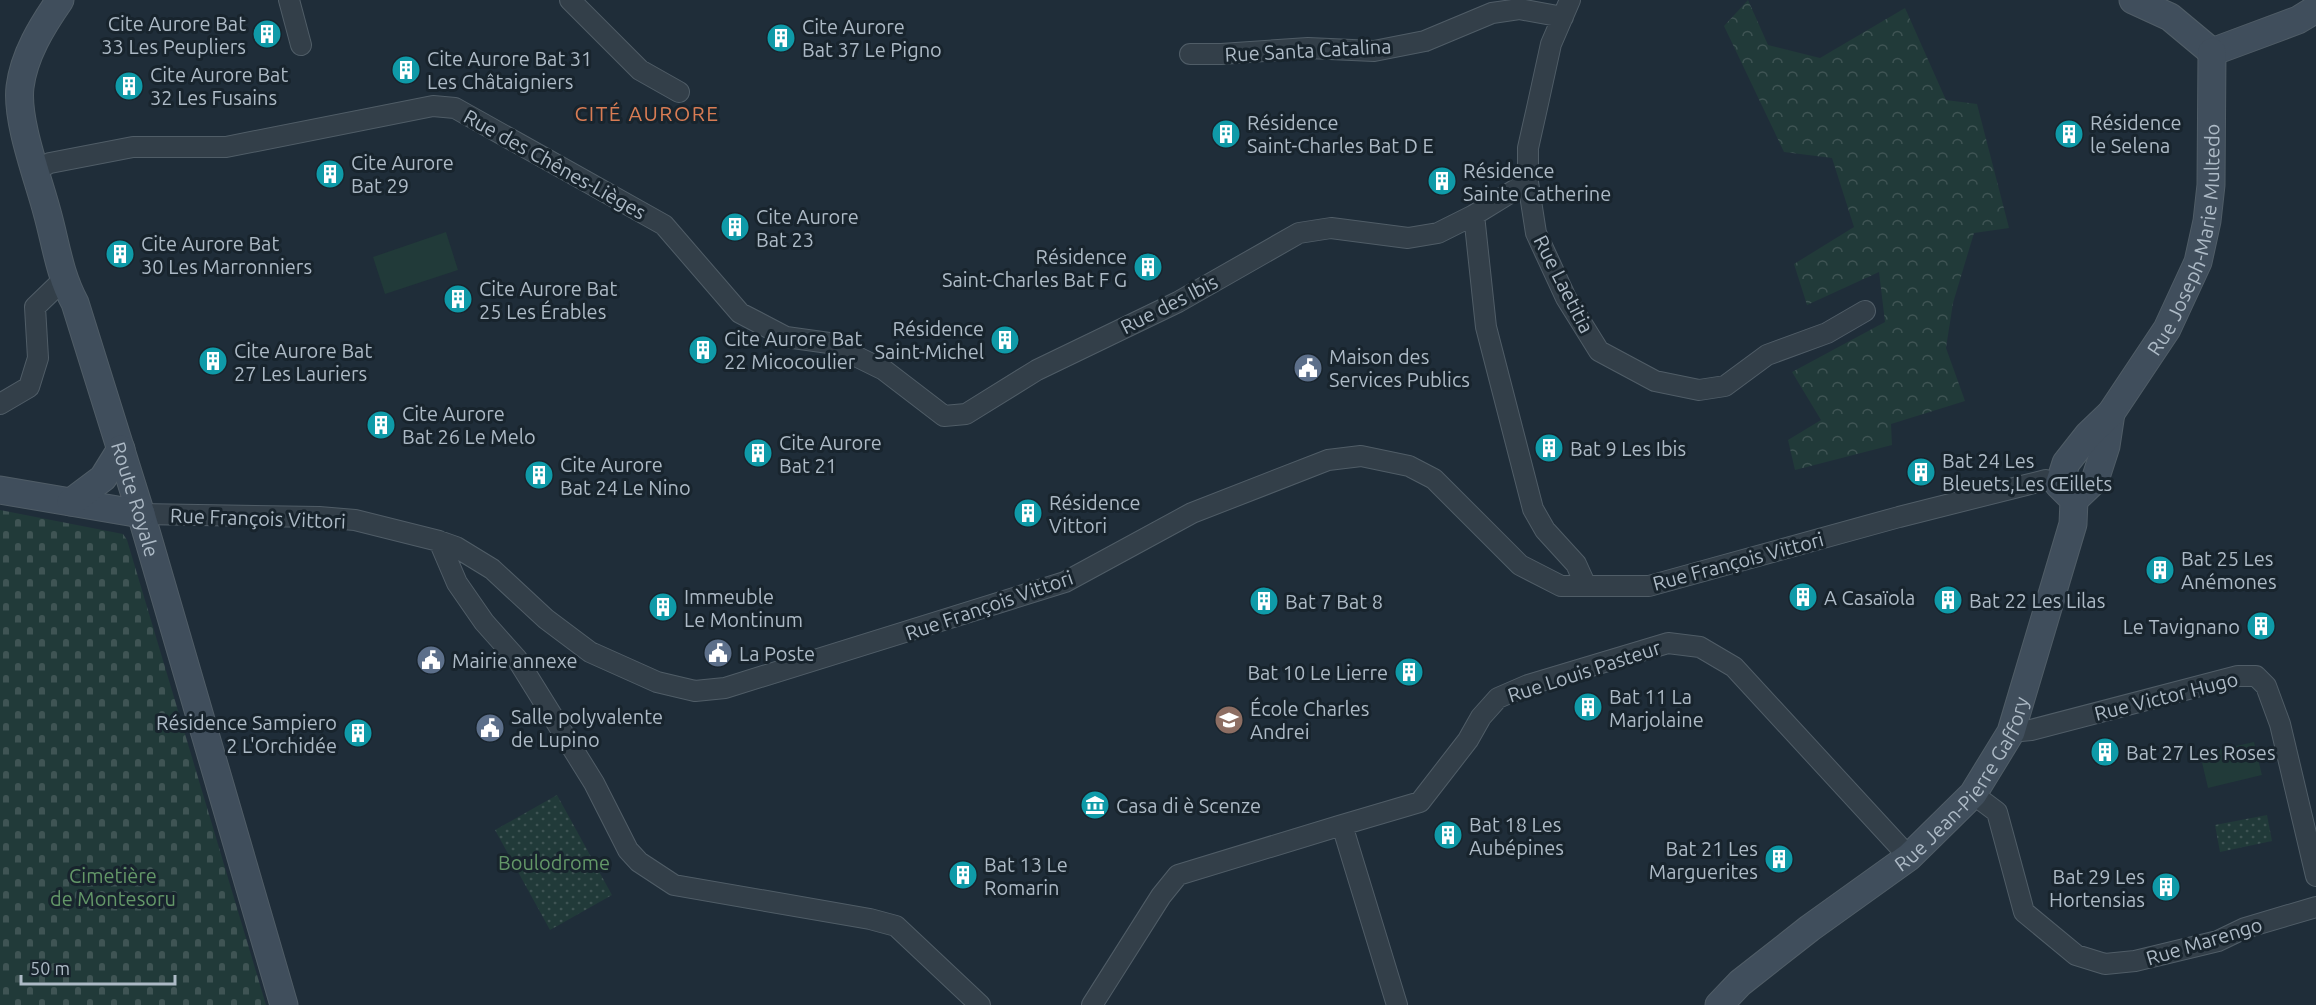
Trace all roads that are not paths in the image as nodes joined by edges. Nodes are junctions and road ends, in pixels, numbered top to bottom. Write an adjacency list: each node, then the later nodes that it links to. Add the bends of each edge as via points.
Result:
1 (60, 0): 11 (main road, Route Royale, via 41,28 20,88)
2 (289, 0): 7 (street)
3 (570, 0): 10 (street, via 640,70)
4 (2133, 0): 8 (main road, via 2170,17)
5 (1566, 9): 9 (street, Rue Santa Catalina, via 1492,13 1425,40 1374,51 1308,48); 12 (street, Rue Laetitia, via 1551,44 1528,148)
6 (2316, 9): 8 (main road, via 2298,20)
7 (301, 45)
8 (2212, 52): 20 (main road, Rue Joseph-Marie Multedo, via 2211,185 2198,262 2167,329 2111,413 2067,463)
9 (1190, 54)
10 (679, 92)
11 (35, 170): 14 (main road, Route Royale); 16 (street, Rue des Chênes-Lièges, via 133,147 226,147 433,106 454,108 664,225 740,313 786,337 829,343)
12 (1528, 182): 13 (street, Rue des Ibis); 15 (street, Rue Laetitia, via 1536,233 1566,298 1599,351 1655,381 1699,390 1725,387 1767,356 1827,333)
13 (1474, 215): 16 (street, Rue des Ibis, via 1438,233 1408,238 1330,228 1299,233 1178,302 1037,370 966,414 944,416); 24 (street, via 1486,327 1533,509 1545,530 1576,564)
14 (63, 280): 17 (street, via 35,307 38,358 29,387); 18 (main road, Route Royale, via 75,303)
15 (1865, 311)
16 (884, 370)
17 (0, 404)
18 (121, 449): 21 (main road, via 103,478); 22 (main road, Route Royale)
19 (0, 490): 21 (main road)
20 (2067, 493): 24 (street, Rue François Vittori, via 2046,480 1649,586); 25 (main road, Rue Jean-Pierre Gaffory, via 2073,524)
21 (71, 502): 22 (main road)
22 (141, 514): 23 (street, Rue François Vittori, via 355,520); 31 (main road, Route Royale)
23 (439, 541): 24 (street, Rue François Vittori, via 492,569 546,619 590,652 657,681 695,691 725,688 1065,582 1192,513 1290,473 1350,457 1409,465 1434,479 1520,565 1561,586); 32 (street, via 457,583 516,659 594,783 628,850 639,862 674,885 897,926)
24 (1586, 586)
25 (2011, 732): 26 (main road, Rue Jean-Pierre Gaffory); 29 (street, Rue Victor Hugo, via 2238,676 2256,676 2266,686 2280,724)
26 (1973, 794): 28 (main road, Rue Jean-Pierre Gaffory); 30 (street, Rue Marengo, via 1997,812 2024,912 2076,955 2105,964 2135,962 2218,941 2245,928)
27 (1342, 825): 28 (street, Rue Louis Pasteur, via 1420,802 1498,698 1528,685 1668,643 1700,647 1734,667); 33 (street, Rue Louis Pasteur, via 1178,875); 34 (street)
28 (1909, 857): 35 (main road, Rue Jean-Pierre Gaffory, via 1810,928 1740,983)
29 (2316, 876)
30 (2316, 907)
31 (284, 1005)
32 (980, 1005)
33 (1092, 1005)
34 (1397, 1005)
35 (1719, 1005)

